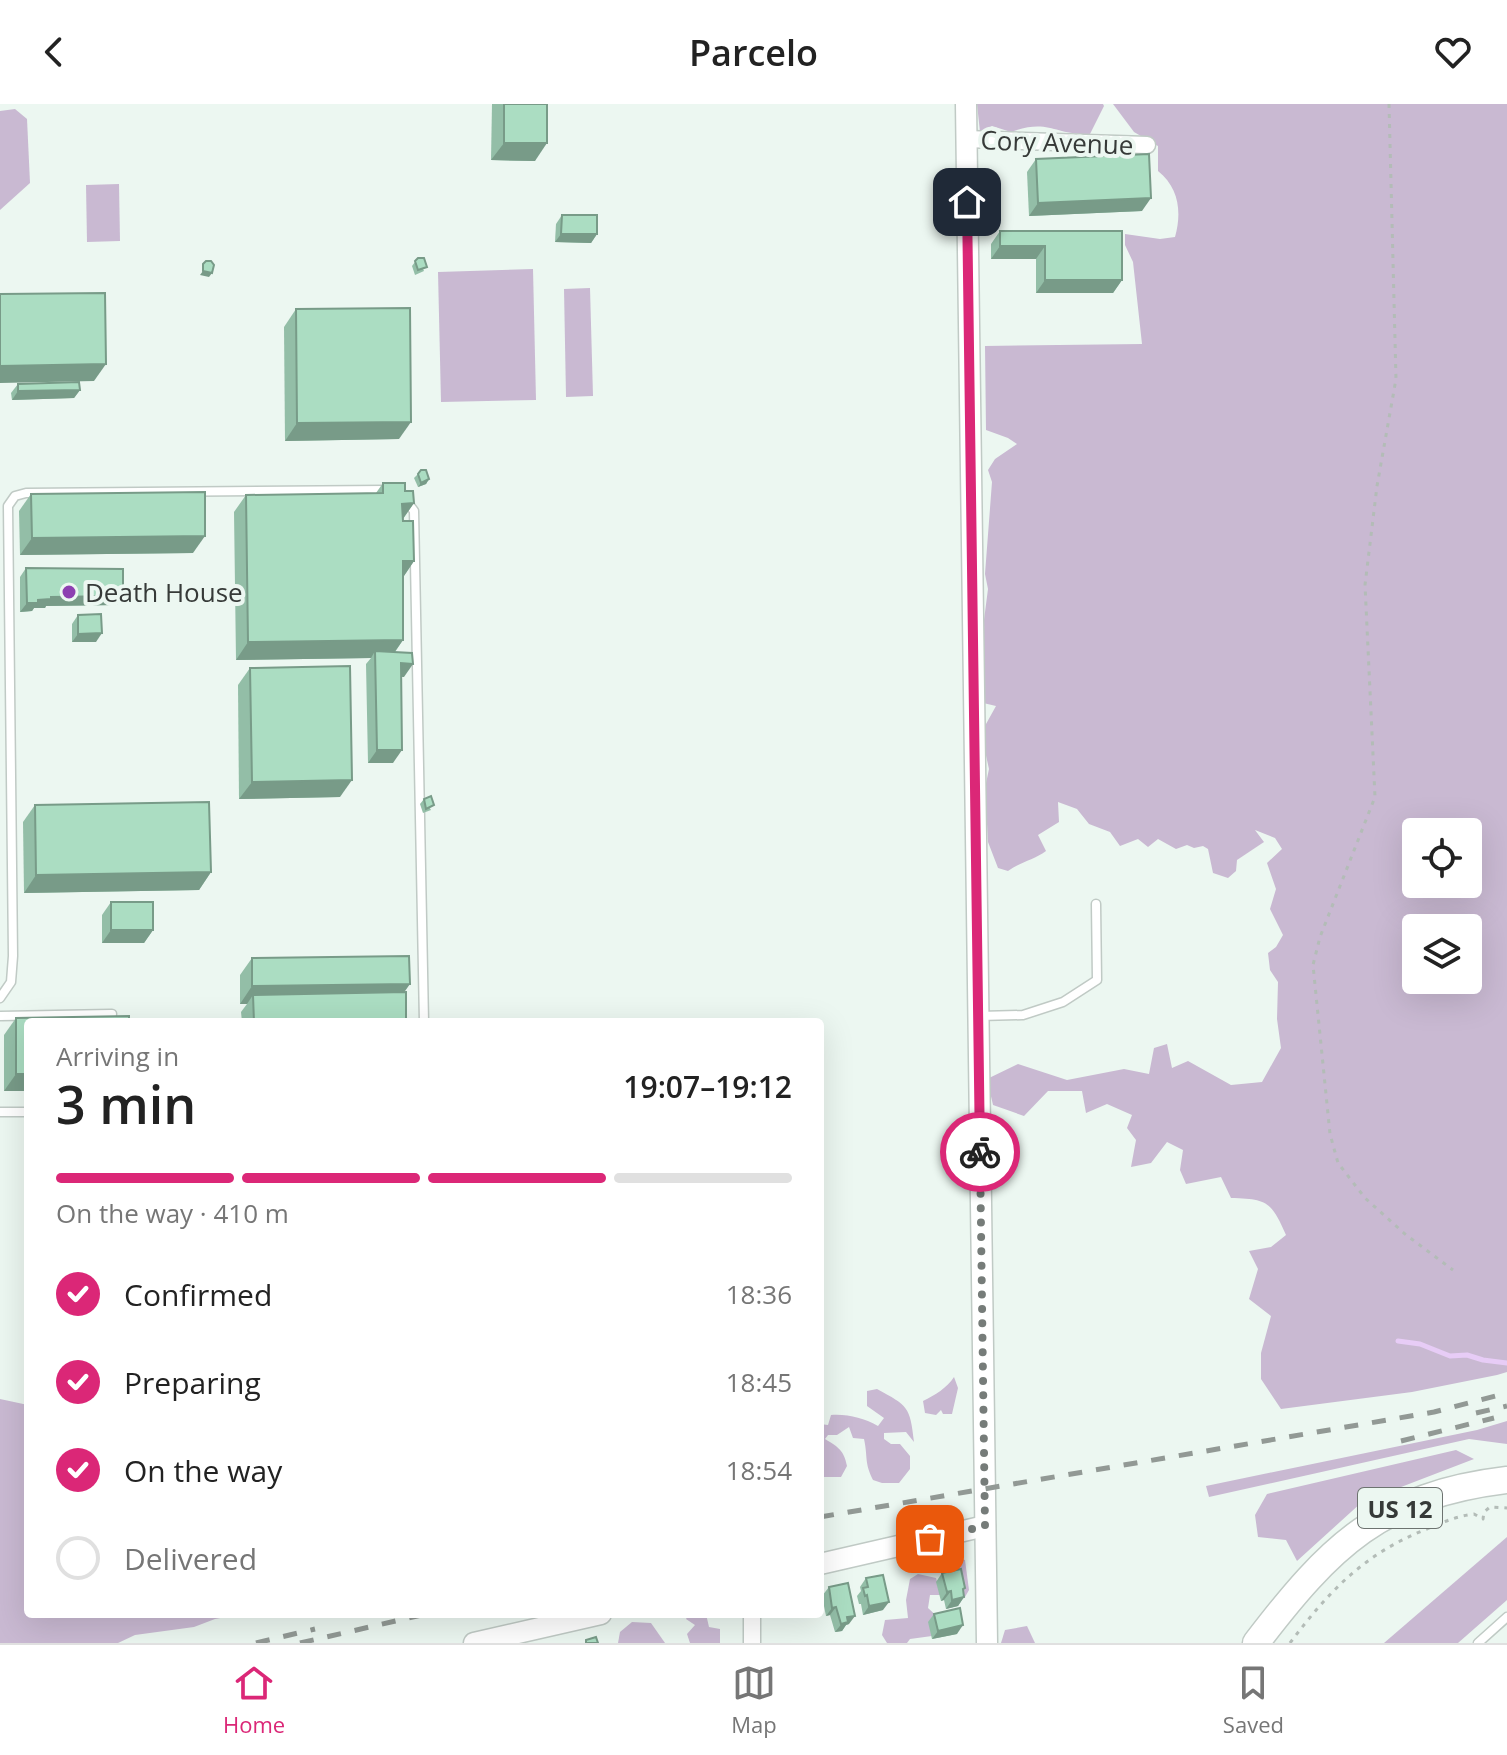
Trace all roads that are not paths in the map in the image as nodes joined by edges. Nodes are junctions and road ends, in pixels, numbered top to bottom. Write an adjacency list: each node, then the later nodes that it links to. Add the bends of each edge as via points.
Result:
1 (966, 104): 2 (street)
2 (966, 139): 3 (street, Cory Avenue); 8 (street)
3 (1147, 145)
4 (1096, 904): 8 (lane, via 1097,980 1063,1002 1023,1015)
5 (0, 998): 11 (lane, via 11,982 13,956 8,506 15,496 392,490 414,511)
6 (112, 1014): 10 (lane)
7 (0, 1016): 9 (lane)
8 (978, 1016): 15 (street)
9 (44, 1018)
10 (94, 1018)
11 (424, 1018)
12 (0, 1112): 13 (lane)
13 (24, 1112)
14 (1507, 1480): 24 (main road, US 12, via 1439,1492 1368,1525 1311,1574)
15 (985, 1526): 16 (street); 23 (street)
16 (824, 1563)
17 (1507, 1617): 25 (lane)
18 (588, 1618): 20 (street)
19 (752, 1618): 22 (street)
20 (520, 1638): 21 (street)
21 (474, 1643)
22 (752, 1643)
23 (985, 1643)
24 (1256, 1643)
25 (1478, 1643)

